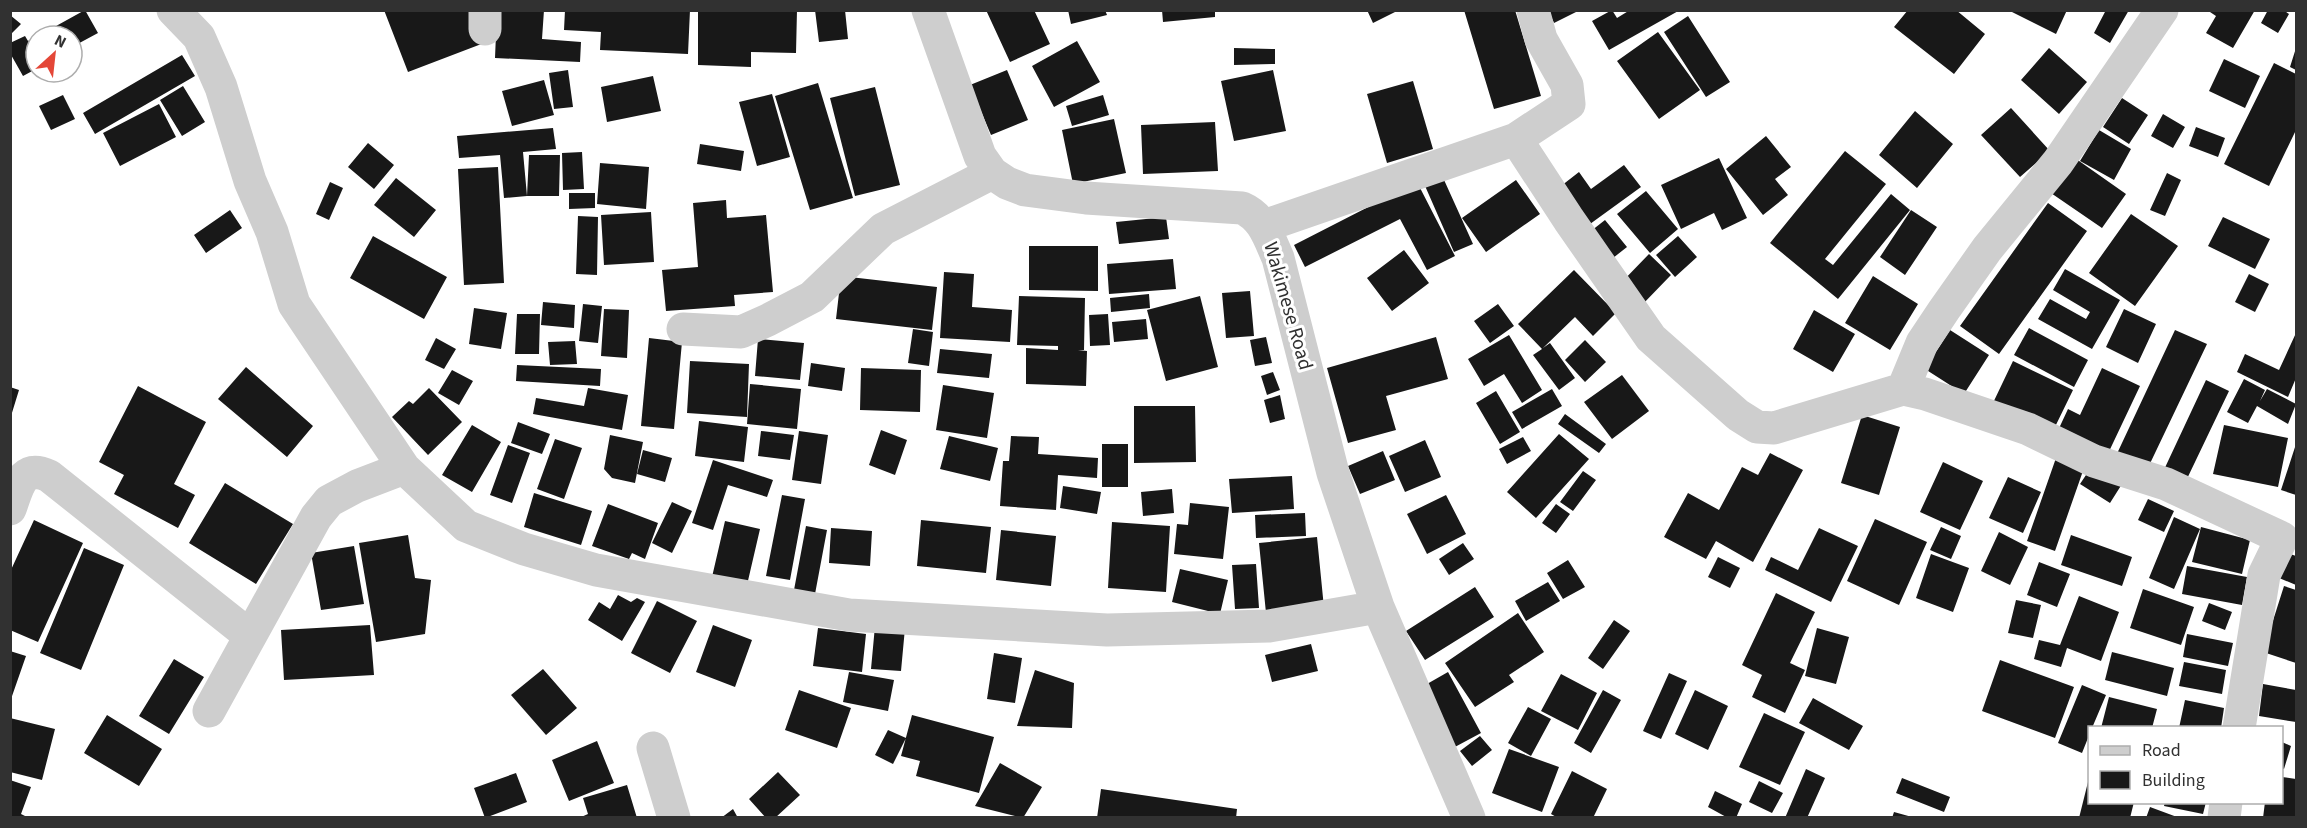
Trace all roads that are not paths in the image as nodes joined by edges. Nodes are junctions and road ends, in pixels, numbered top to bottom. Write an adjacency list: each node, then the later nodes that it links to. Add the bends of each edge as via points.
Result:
1 (173, 10): 10 (street, via 199,37 221,87 294,304)
2 (928, 10): 6 (street, via 980,156)
3 (1533, 10): 5 (street, via 1541,39 1567,85 1569,104)
4 (2162, 10): 9 (street, via 2058,162 1944,310 1922,343)
5 (1516, 139): 7 (street); 9 (street, via 1651,338 1738,415 1757,427 1774,428)
6 (992, 173): 7 (street, Wakimese Road, via 1007,183 1042,193 1242,208); 8 (street, via 883,229 812,297 768,320 741,332)
7 (1264, 226): 13 (street, Wakimese Road, via 1278,258 1333,473)
8 (683, 329)
9 (1903, 389): 12 (street, via 2028,429 2094,461 2166,484)
10 (404, 468): 13 (street, via 466,526 524,549 596,570 849,615 1107,630 1269,626); 14 (street, via 329,501)
11 (10, 509): 14 (street, via 25,476 38,471 48,476)
12 (2289, 539): 16 (street, via 2264,575)
13 (1378, 607): 19 (street, Wakimese Road)
14 (249, 635): 15 (street)
15 (209, 711)
16 (2239, 726)
17 (653, 748): 18 (street)
18 (674, 818)
19 (1469, 818)

